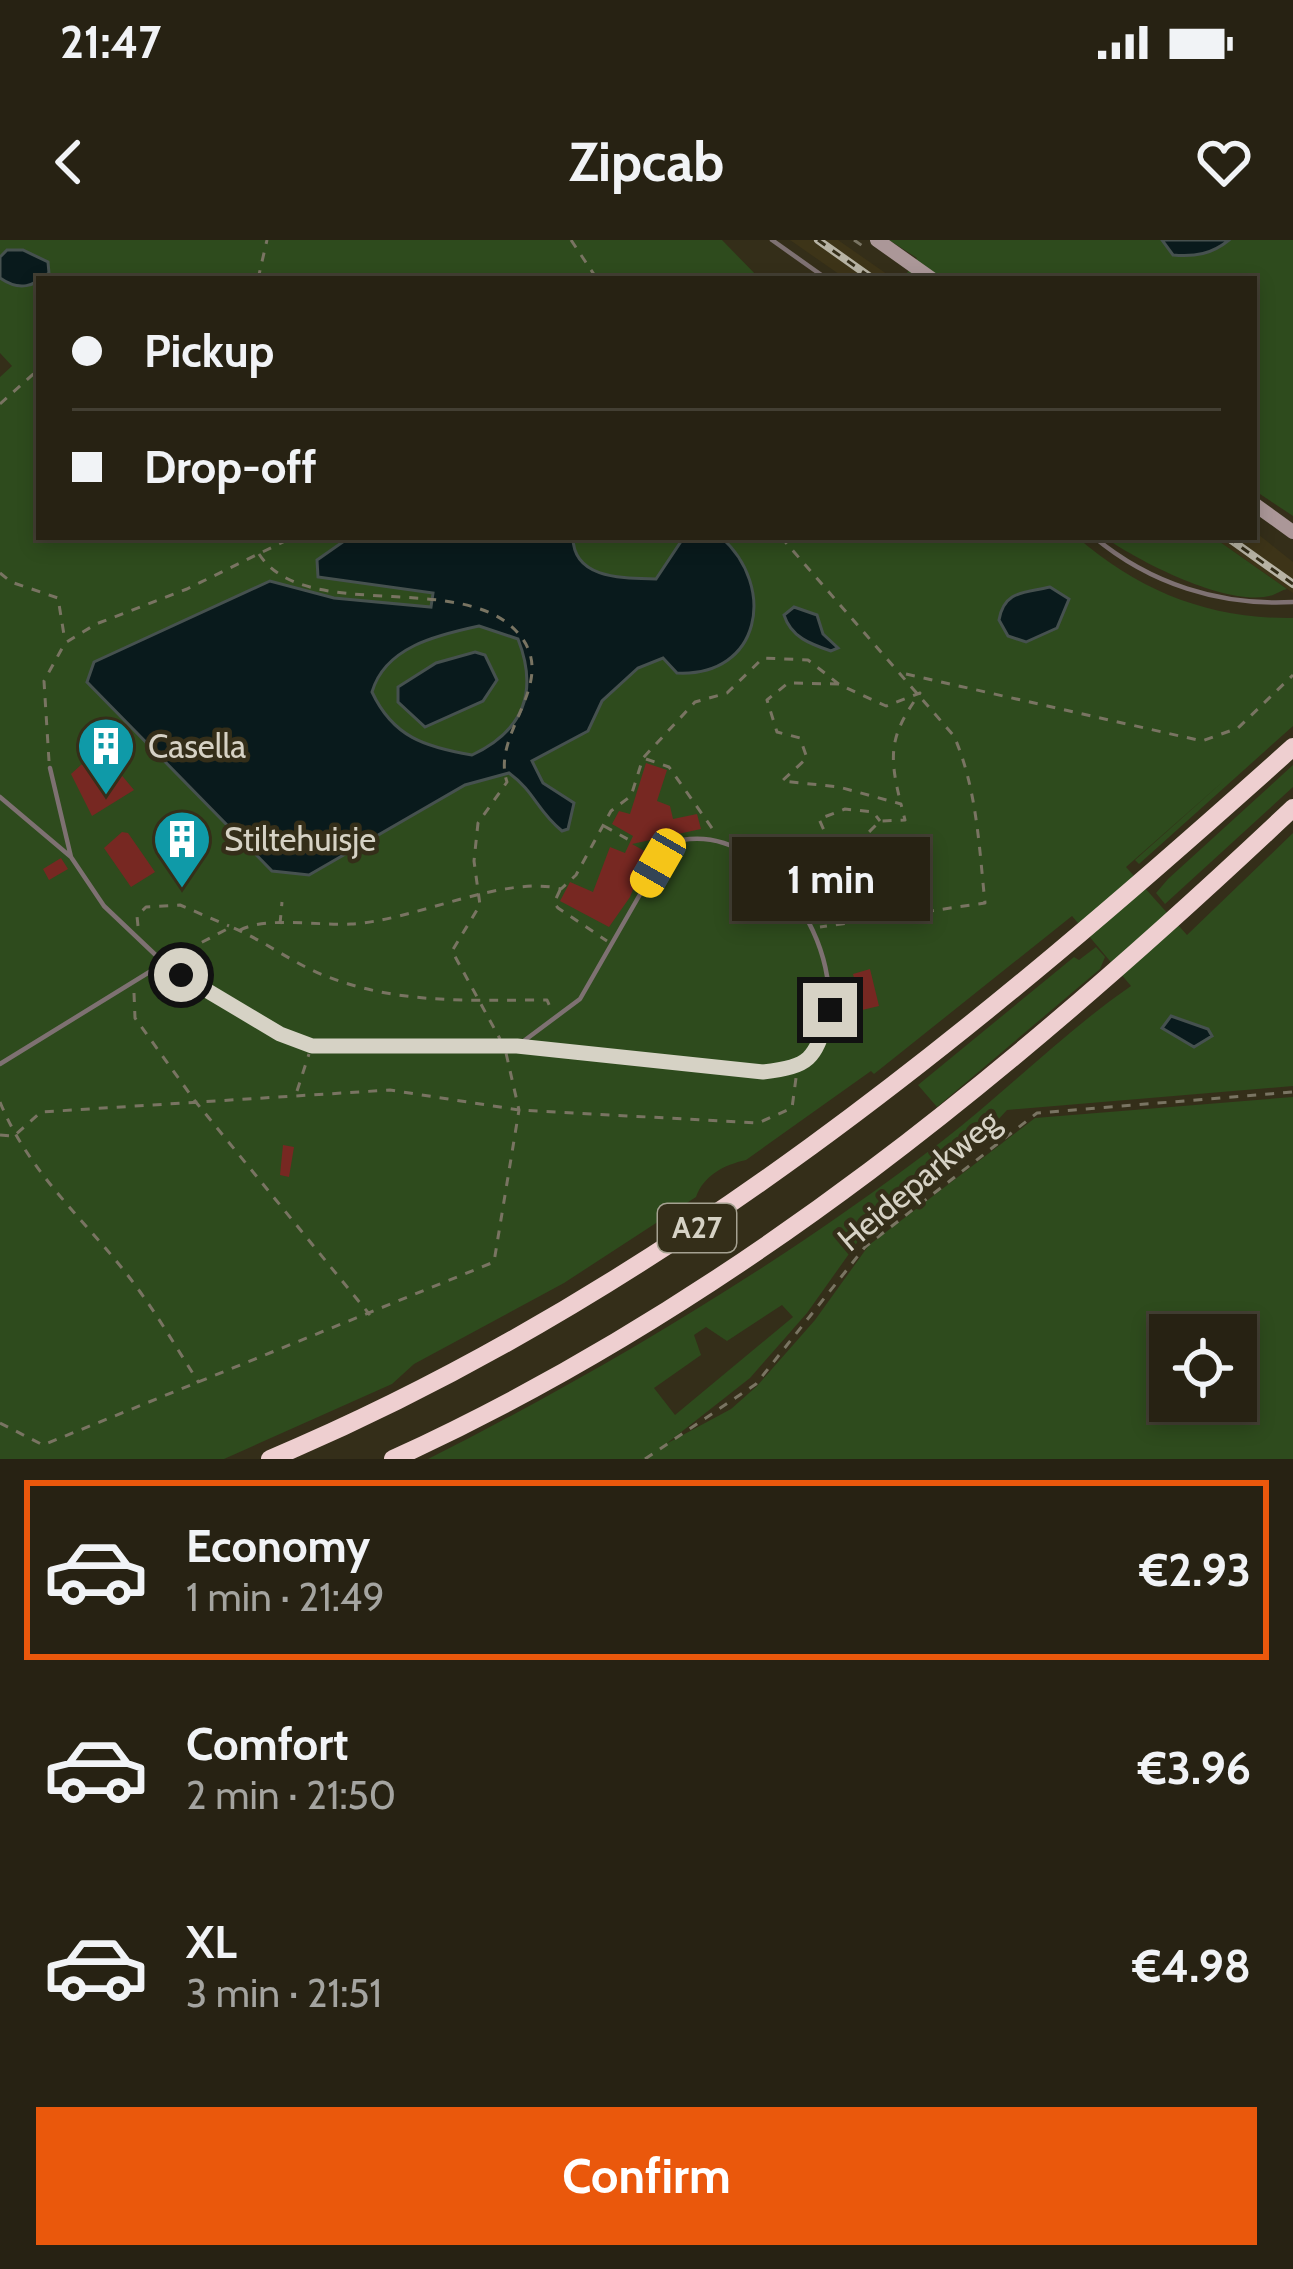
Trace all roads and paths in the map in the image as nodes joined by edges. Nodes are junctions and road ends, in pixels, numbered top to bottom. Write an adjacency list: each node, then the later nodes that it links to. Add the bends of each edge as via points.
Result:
1 (267, 240): 5 (path)
2 (571, 240): 6 (path)
3 (772, 240): 7 (lane)
4 (877, 240): 8 (main road)
5 (259, 276)
6 (595, 276)
7 (823, 276)
8 (928, 276)
9 (36, 372): 10 (path)
10 (0, 404)
11 (1257, 506): 12 (main road)
12 (1293, 532)
13 (280, 540): 17 (path)
14 (287, 540): 17 (path)
15 (784, 540): 22 (path)
16 (1098, 540): 20 (lane, via 1199,594)
17 (279, 544): 18 (path)
18 (259, 554): 21 (path); 40 (path, via 311,584 432,599 489,614 518,633 532,674 507,782 478,823)
19 (0, 572): 21 (path, via 58,598)
20 (1293, 602)
21 (65, 643): 28 (path, via 44,681)
22 (906, 674): 23 (path, via 1202,741 1238,728); 25 (path)
23 (1293, 675)
24 (840, 685): 25 (path, via 886,706); 27 (path, via 808,659 764,658 727,693 694,702); 30 (path, via 788,683 767,700 777,732 800,738 806,758 782,781)
25 (920, 693): 30 (path, via 895,729 892,769); 45 (path, via 968,768 985,903)
26 (1293, 747): 68 (highway, A27, via 1084,934 862,1114 602,1290 422,1389)
27 (643, 758): 33 (path, via 631,796); 35 (path, via 669,767 714,823)
28 (50, 768): 38 (lane)
29 (0, 797): 38 (lane)
30 (901, 804): 32 (path, via 905,820)
31 (1293, 808): 69 (highway, A27, via 1118,971 793,1230 634,1332)
32 (880, 821): 32 (path, via 852,849 830,844 819,820 845,808)
33 (603, 826): 36 (path); 39 (path)
34 (654, 838): 37 (path)
35 (716, 838): 37 (lane, via 682,840); 45 (lane, via 788,886)
36 (631, 841)
37 (666, 856): 47 (lane)
38 (71, 857): 46 (lane)
39 (561, 889): 40 (path, via 525,886); 47 (path, via 558,908)
40 (480, 898): 43 (path, via 357,924); 50 (path, via 452,951)
41 (282, 902): 43 (path)
42 (231, 926): 44 (path); 46 (path, via 162,906 140,912); 48 (path)
43 (279, 926): 44 (path)
44 (241, 930): 50 (path, via 308,968 384,995)
45 (813, 930): 56 (lane, via 830,1010 814,1057)
46 (131, 934): 48 (lane)
47 (613, 944): 51 (lane, via 580,999)
48 (164, 963): 49 (lane); 52 (lane)
49 (133, 983): 55 (lane); 59 (path, via 135,1018)
50 (477, 1000): 51 (path, via 547,1000); 53 (path)
51 (556, 1021): 54 (lane)
52 (312, 1046): 53 (lane); 57 (path)
53 (505, 1046): 54 (lane); 61 (path)
54 (517, 1046): 56 (lane, via 763,1072)
55 (0, 1064)
56 (798, 1068): 61 (path, via 792,1108 758,1123)
57 (297, 1092): 59 (path); 61 (path, via 390,1090)
58 (1293, 1092): 67 (path, Heideparkweg, via 1037,1113 865,1247 756,1384)
59 (195, 1101): 63 (path, via 41,1112); 64 (path)
60 (0, 1102): 63 (path)
61 (519, 1109): 64 (path, via 494,1262)
62 (0, 1135): 63 (path)
63 (14, 1136): 65 (path, via 64,1208 136,1286)
64 (371, 1316): 65 (path)
65 (200, 1385): 66 (path, via 43,1445)
66 (0, 1423)
67 (656, 1452): 70 (path, Heideparkweg); 71 (path)
68 (270, 1459)
69 (393, 1459)
70 (645, 1459)
71 (667, 1459)

